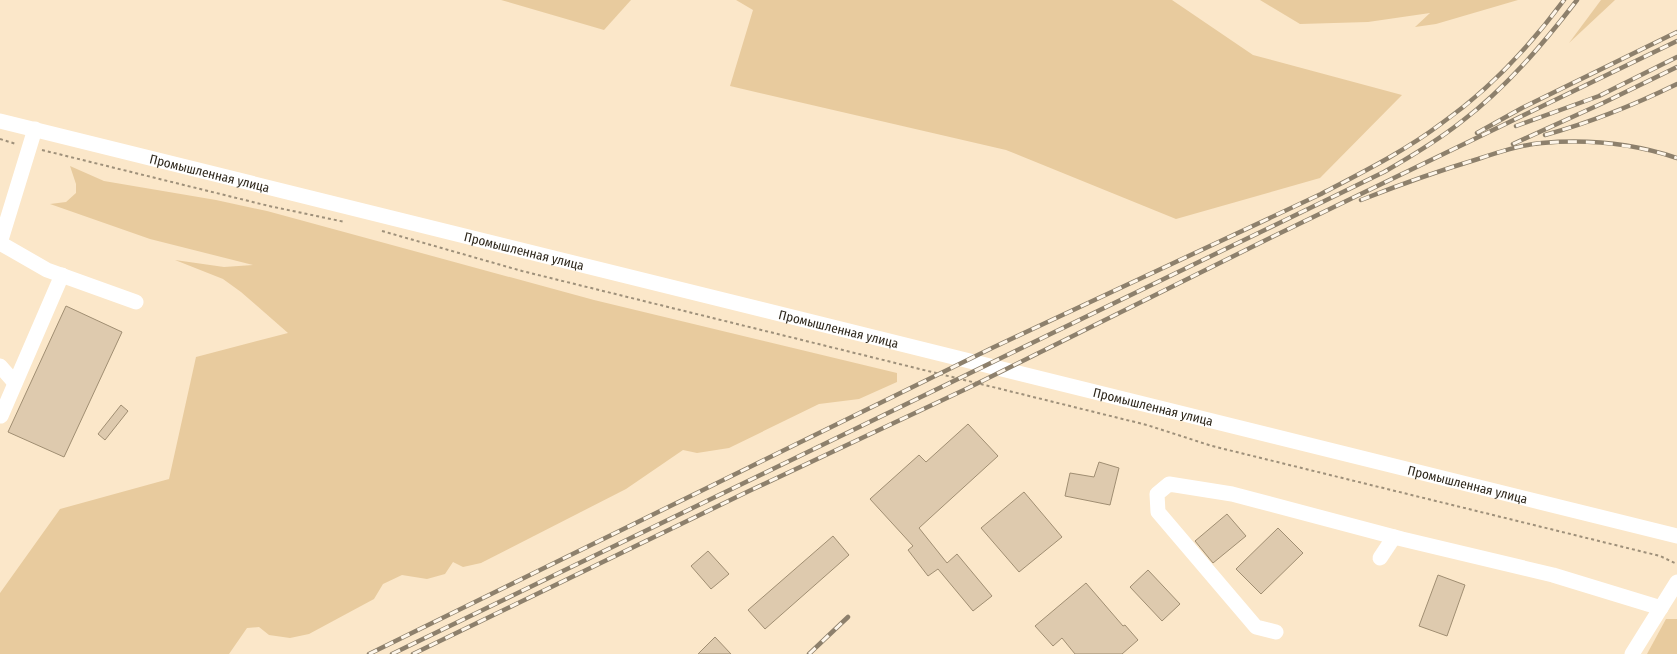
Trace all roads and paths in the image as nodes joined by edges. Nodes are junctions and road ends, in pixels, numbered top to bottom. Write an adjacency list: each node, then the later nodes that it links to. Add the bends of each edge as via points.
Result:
1 (0, 122): 2 (street, Промышленная улица)
2 (35, 129): 4 (street); 13 (street, Промышленная улица)
3 (0, 139): 4 (path)
4 (30, 147): 5 (path, via 269,206); 7 (street)
5 (346, 222)
6 (377, 229): 16 (path, via 522,271 1147,425 1220,448 1660,556)
7 (0, 244): 8 (street, via 47,270)
8 (62, 275): 9 (street); 11 (street)
9 (136, 302)
10 (0, 366): 11 (street)
11 (15, 383): 12 (street)
12 (1, 416)
13 (1677, 536)
14 (1394, 537): 15 (street); 18 (street, via 1552,575); 19 (street, via 1232,494 1169,484 1157,494 1158,512 1256,627)
15 (1380, 558)
16 (1677, 564)
17 (1677, 582): 18 (street)
18 (1661, 608): 20 (street)
19 (1276, 632)
20 (1632, 654)

